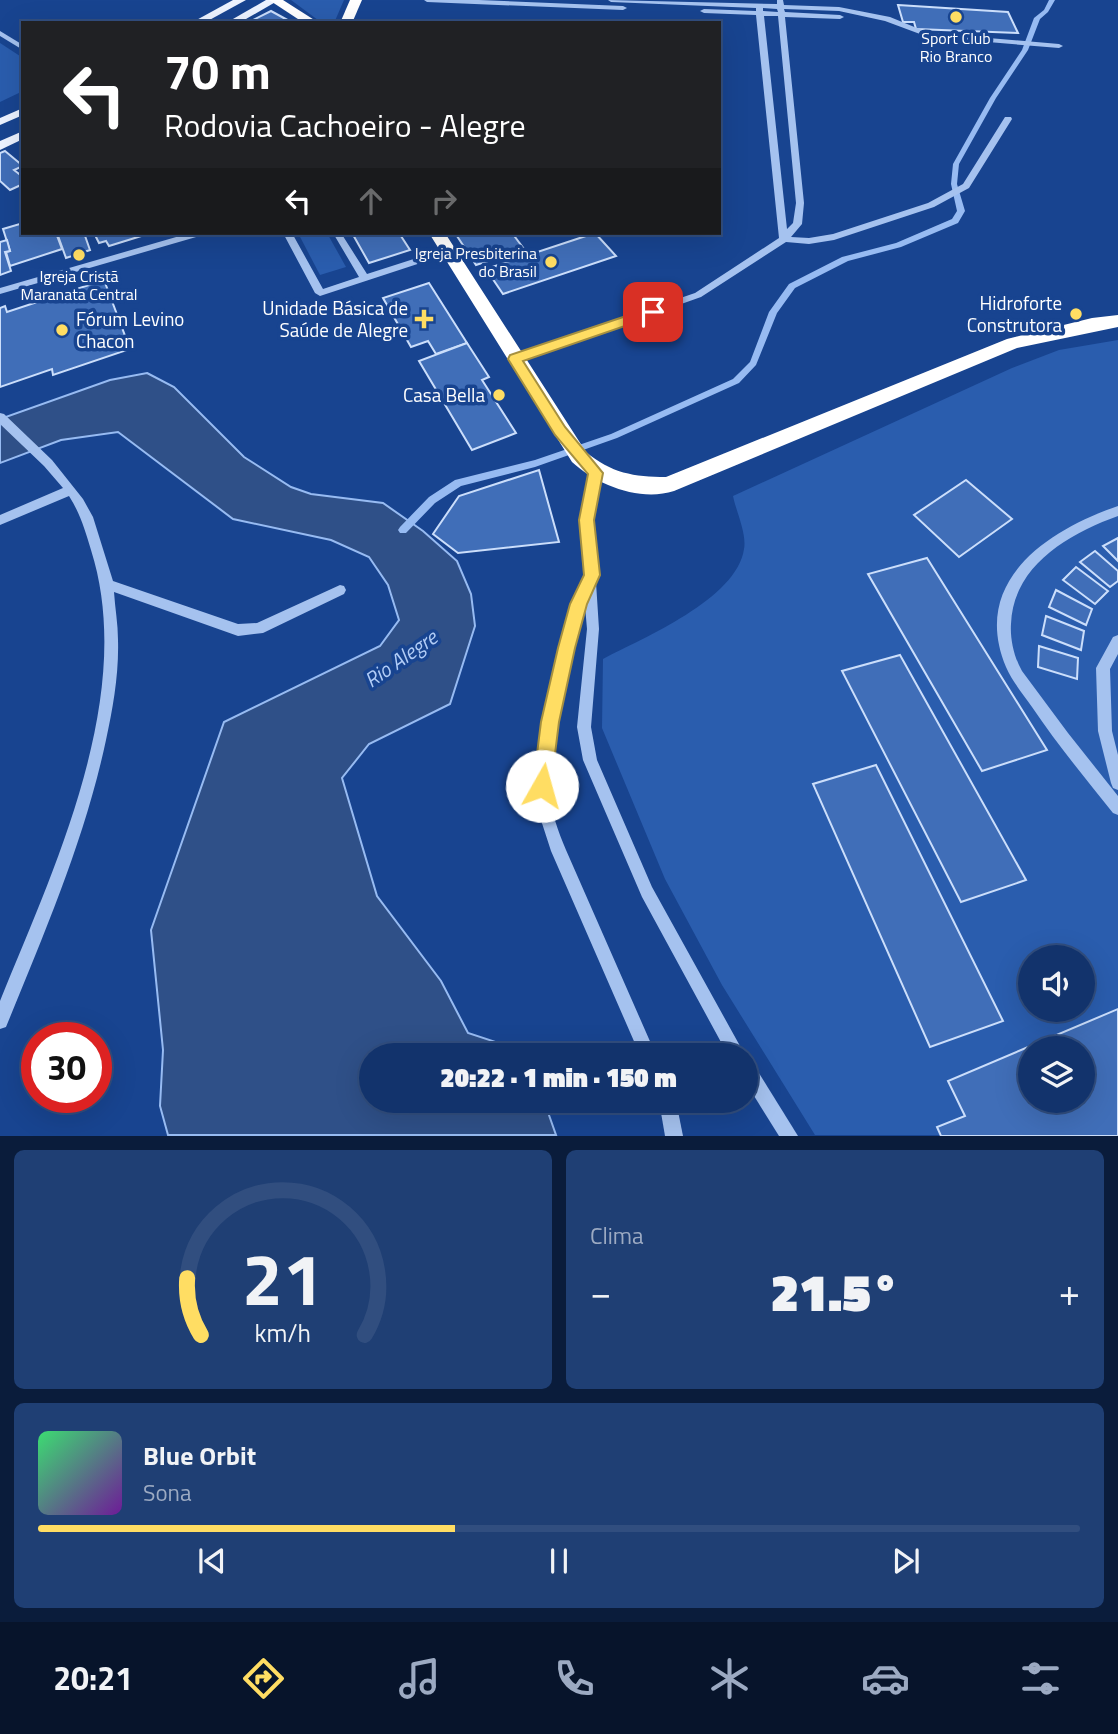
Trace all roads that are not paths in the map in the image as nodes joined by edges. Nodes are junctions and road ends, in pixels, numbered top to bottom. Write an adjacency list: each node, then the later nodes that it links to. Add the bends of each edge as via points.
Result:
1 (241, 0): 8 (main road)
2 (274, 0): 9 (main road); 10 (highway)
3 (356, 0): 11 (highway)
4 (427, 0): 6 (street)
5 (611, 0): 6 (street)
6 (759, 6): 7 (street); 24 (street)
7 (781, 7): 13 (street, via 867,15 928,35); 24 (street, via 800,204 797,224)
8 (200, 21)
9 (235, 21)
10 (310, 21)
11 (346, 21)
12 (0, 33): 14 (street)
13 (1059, 46)
14 (21, 47)
15 (21, 112): 17 (main road)
16 (1008, 119): 24 (street, via 966,186 944,198 834,237)
17 (0, 122)
18 (21, 135): 19 (main road)
19 (0, 146)
20 (193, 235): 27 (street)
21 (289, 235): 26 (street, via 320,292)
22 (338, 235): 26 (street)
23 (438, 235): 25 (highway)
24 (784, 239): 29 (street, via 698,295)
25 (448, 251): 26 (street); 29 (highway)
26 (364, 278)
27 (0, 291)
28 (1118, 321): 31 (highway, via 1013,343 667,485 633,485)
29 (515, 359): 31 (highway, via 560,431)
30 (0, 417): 32 (street)
31 (596, 473): 35 (street, via 586,520)
32 (71, 490): 34 (street); 36 (street, via 87,516)
33 (1118, 511): 40 (street, via 1088,520 1043,548 1014,580 1002,621 1011,663)
34 (0, 520)
35 (592, 575): 42 (street, via 566,648 542,786 553,836); 43 (street, via 593,629 584,727 590,760 647,891)
36 (107, 585): 37 (street, via 238,630 258,629); 41 (street, via 112,636 107,714 79,814)
37 (340, 590)
38 (1118, 642): 39 (street, via 1103,668 1105,731)
39 (1118, 783)
40 (1118, 808)
41 (0, 1021)
42 (643, 1043)
43 (730, 1043)
44 (758, 1087): 47 (street)
45 (670, 1113): 46 (street)
46 (674, 1136)
47 (789, 1136)

